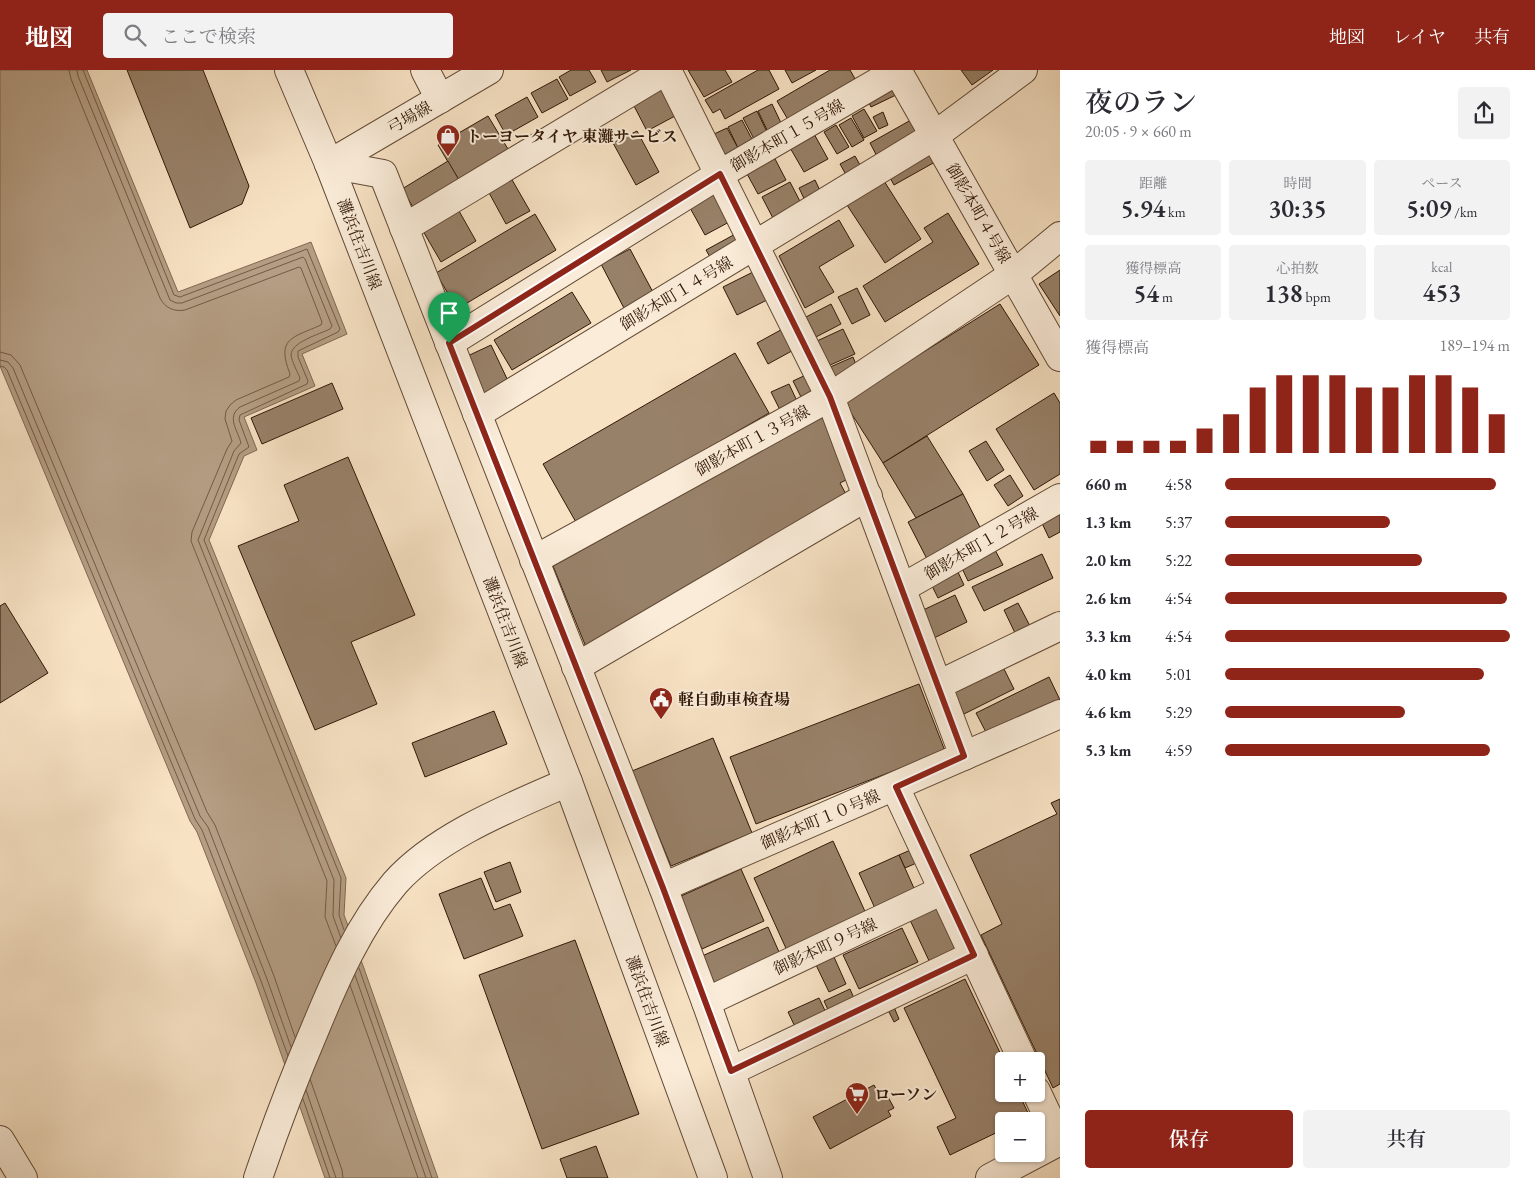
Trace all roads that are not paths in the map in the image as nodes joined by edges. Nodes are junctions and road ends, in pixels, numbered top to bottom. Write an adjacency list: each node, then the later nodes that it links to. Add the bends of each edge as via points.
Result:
1 (289, 70): 9 (street, 灘浜住吉川線)
2 (425, 70): 7 (street)
3 (489, 70): 7 (street, 弓場線)
4 (667, 70): 10 (street); 11 (street)
5 (897, 70): 8 (street, 御影本町４号線); 10 (street, 御影本町１５号線)
6 (1023, 70): 8 (street, 御影本町１４号線)
7 (440, 99): 9 (street, 弓場線)
8 (934, 136): 13 (street, 御影本町１４号線); 14 (street, 御影本町４号線)
9 (329, 164): 11 (street, via 382,174); 28 (street, 灘浜住吉川線)
10 (720, 174): 13 (street); 15 (street, 御影本町１５号線)
11 (404, 228): 15 (street)
12 (1060, 236): 14 (street, 御影本町１３号線)
13 (755, 246): 17 (street); 18 (street, 御影本町１４号線)
14 (1014, 274): 16 (street, 御影本町４号線); 17 (street, 御影本町１３号線)
15 (449, 343): 18 (street)
16 (1060, 357)
17 (830, 397): 19 (street); 21 (street, 御影本町１３号線)
18 (477, 414): 21 (street)
19 (868, 496): 22 (street); 24 (street)
20 (1060, 498): 22 (street, 御影本町１２号線)
21 (534, 560): 24 (street)
22 (902, 588): 25 (street)
23 (1060, 626): 25 (street)
24 (576, 667): 30 (street)
25 (938, 685): 27 (street)
26 (1060, 714): 27 (street, 御影本町１０号線)
27 (964, 756): 29 (street, 御影本町１０号線)
28 (568, 782): 42 (street, via 494,815 449,840 396,882 352,948 327,1000); 43 (street, 灘浜住吉川線)
29 (896, 787): 30 (street, 御影本町１０号線); 31 (street)
30 (663, 888): 33 (street)
31 (943, 890): 32 (street); 33 (street, 御影本町９号線)
32 (974, 955): 34 (street); 35 (street)
33 (706, 1002): 35 (street)
34 (1019, 1052)
35 (731, 1071): 44 (street)
36 (1041, 1102): 38 (street)
37 (0, 1140): 41 (street)
38 (1060, 1142): 45 (street)
39 (0, 1156): 40 (street)
40 (14, 1178)
41 (23, 1178)
42 (258, 1178)
43 (713, 1178)
44 (768, 1178)
45 (990, 1178)

